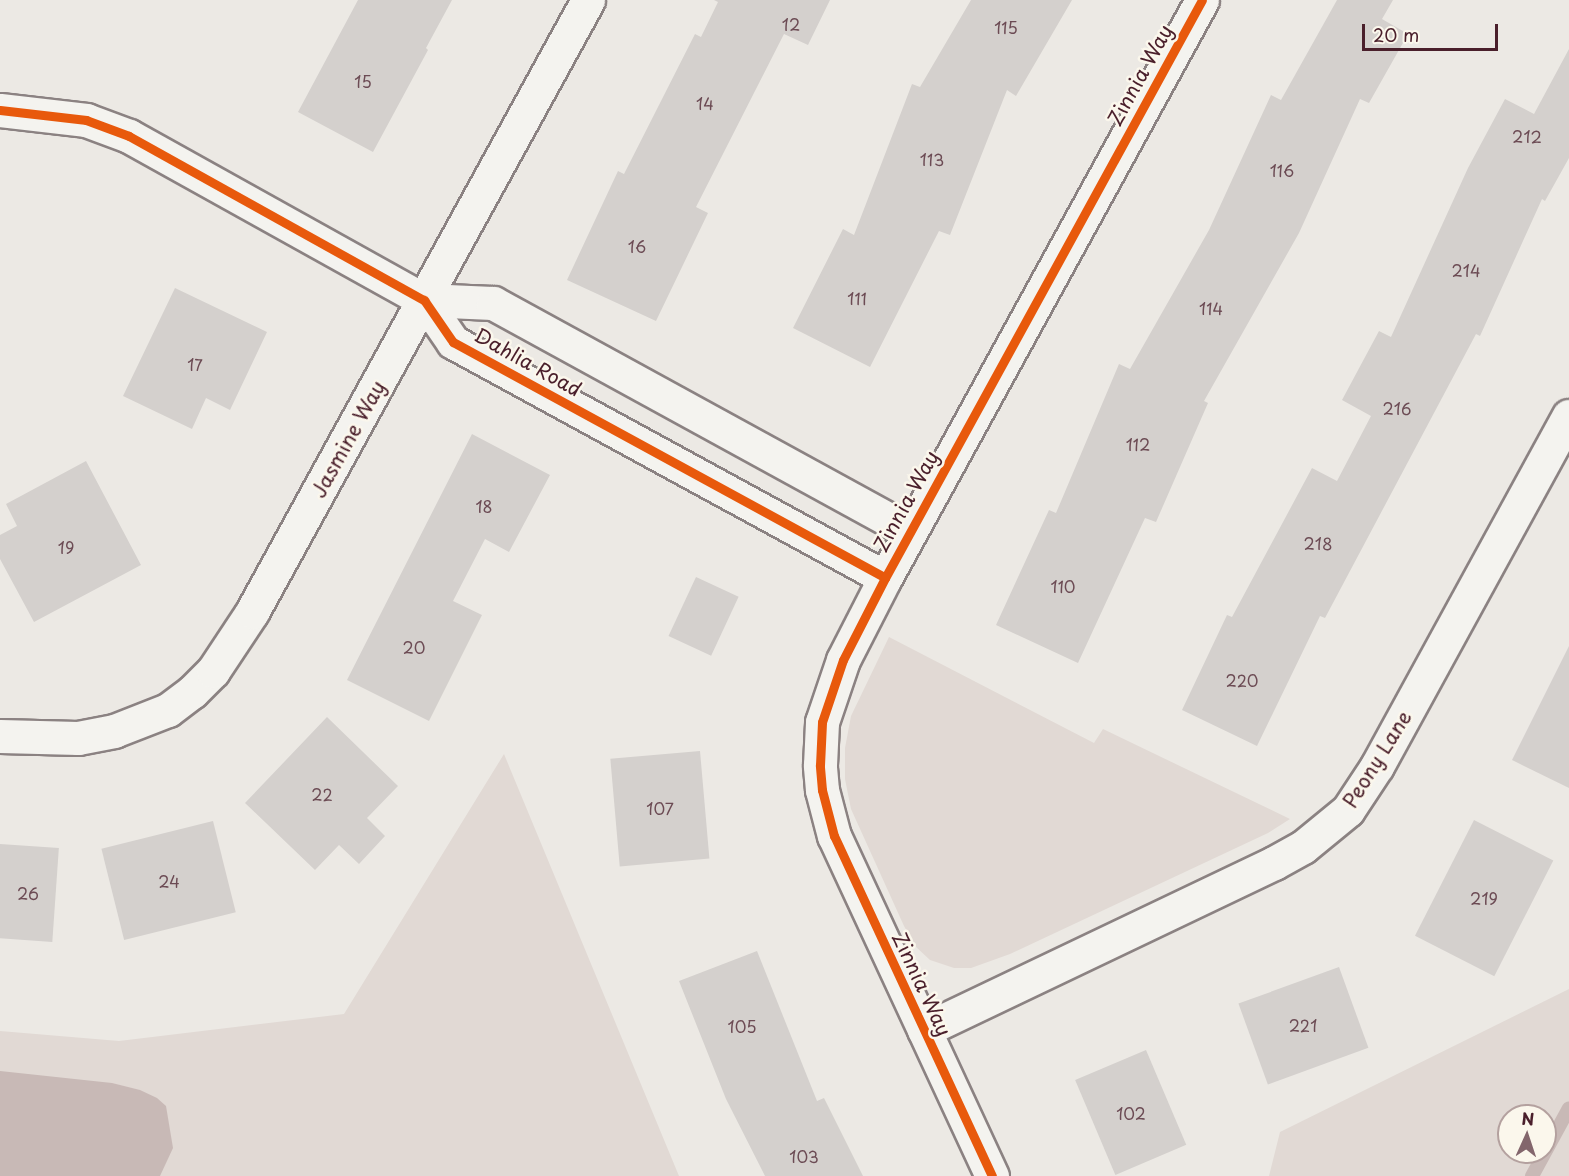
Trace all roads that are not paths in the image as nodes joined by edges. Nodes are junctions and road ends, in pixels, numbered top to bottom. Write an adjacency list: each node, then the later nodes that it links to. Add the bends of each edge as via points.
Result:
1 (588, 0): 4 (street, Jasmine Way)
2 (1202, 0): 6 (street, Zinnia Way)
3 (0, 110): 4 (street, Dahlia Road, via 60,115 111,127)
4 (424, 300): 6 (street, Dahlia Road, via 493,303); 7 (street, Dahlia Road, via 453,342); 8 (street, Jasmine Way, via 252,612 213,671 168,710 114,730 78,738)
5 (1569, 416): 9 (street, Peony Lane, via 1377,766 1348,810 1303,847 1274,863)
6 (910, 531): 7 (street, Zinnia Way)
7 (885, 578): 9 (street, Zinnia Way, via 843,660 828,700 822,722 822,781 826,813 843,858)
8 (0, 736)
9 (924, 1030): 10 (street, Zinnia Way)
10 (992, 1176)

